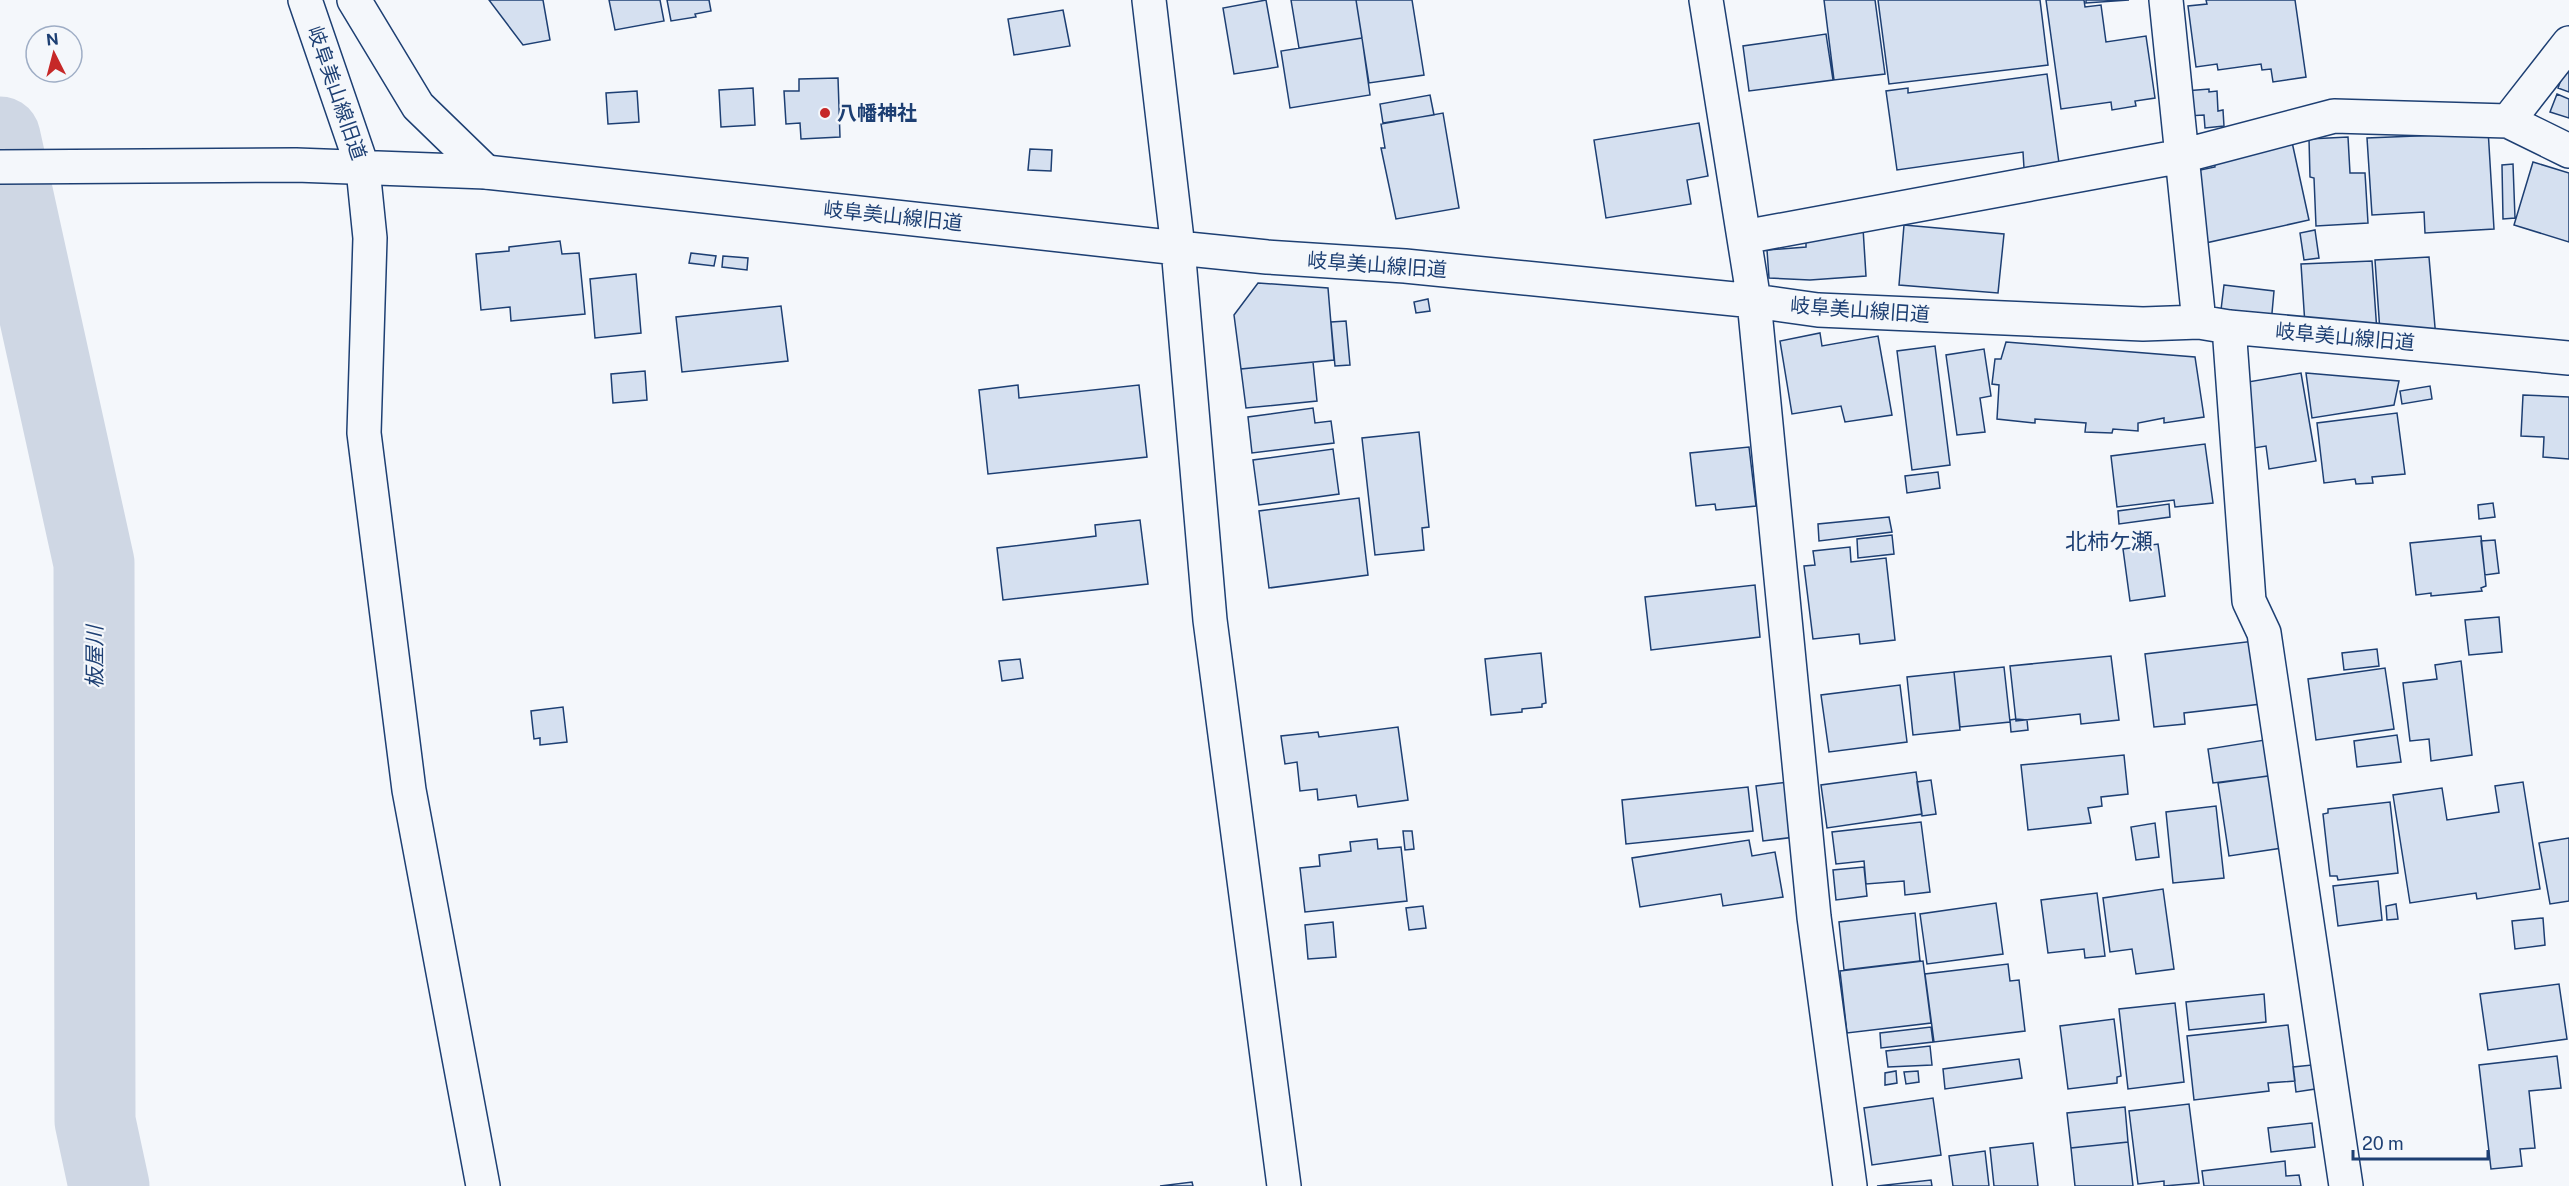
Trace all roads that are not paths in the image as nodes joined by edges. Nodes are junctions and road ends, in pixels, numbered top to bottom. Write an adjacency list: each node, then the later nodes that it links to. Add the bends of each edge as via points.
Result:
1 (305, 0): 11 (street, 岐阜美山線旧道)
2 (354, 0): 12 (street, via 418,106)
3 (1149, 0): 14 (street)
4 (1706, 0): 13 (street)
5 (2166, 0): 9 (street)
6 (2569, 43): 7 (street)
7 (2508, 121): 8 (street); 9 (street, via 2334,116)
8 (2569, 151)
9 (2182, 156): 13 (street); 16 (street)
10 (0, 167): 11 (street, via 296,165)
11 (363, 169): 12 (street, 岐阜美山線旧道); 18 (street, via 370,238 364,433 409,790)
12 (486, 172): 14 (street, 岐阜美山線旧道)
13 (1744, 237): 15 (street)
14 (1178, 248): 15 (street, 岐阜美山線旧道); 19 (street, via 1210,620)
15 (1754, 300): 16 (street, 岐阜美山線旧道, via 1830,310); 20 (street, via 1814,917)
16 (2214, 325): 17 (street, 岐阜美山線旧道); 21 (street, via 2249,601 2264,633)
17 (2569, 358)
18 (483, 1186)
19 (1284, 1186)
20 (1850, 1186)
21 (2346, 1186)

